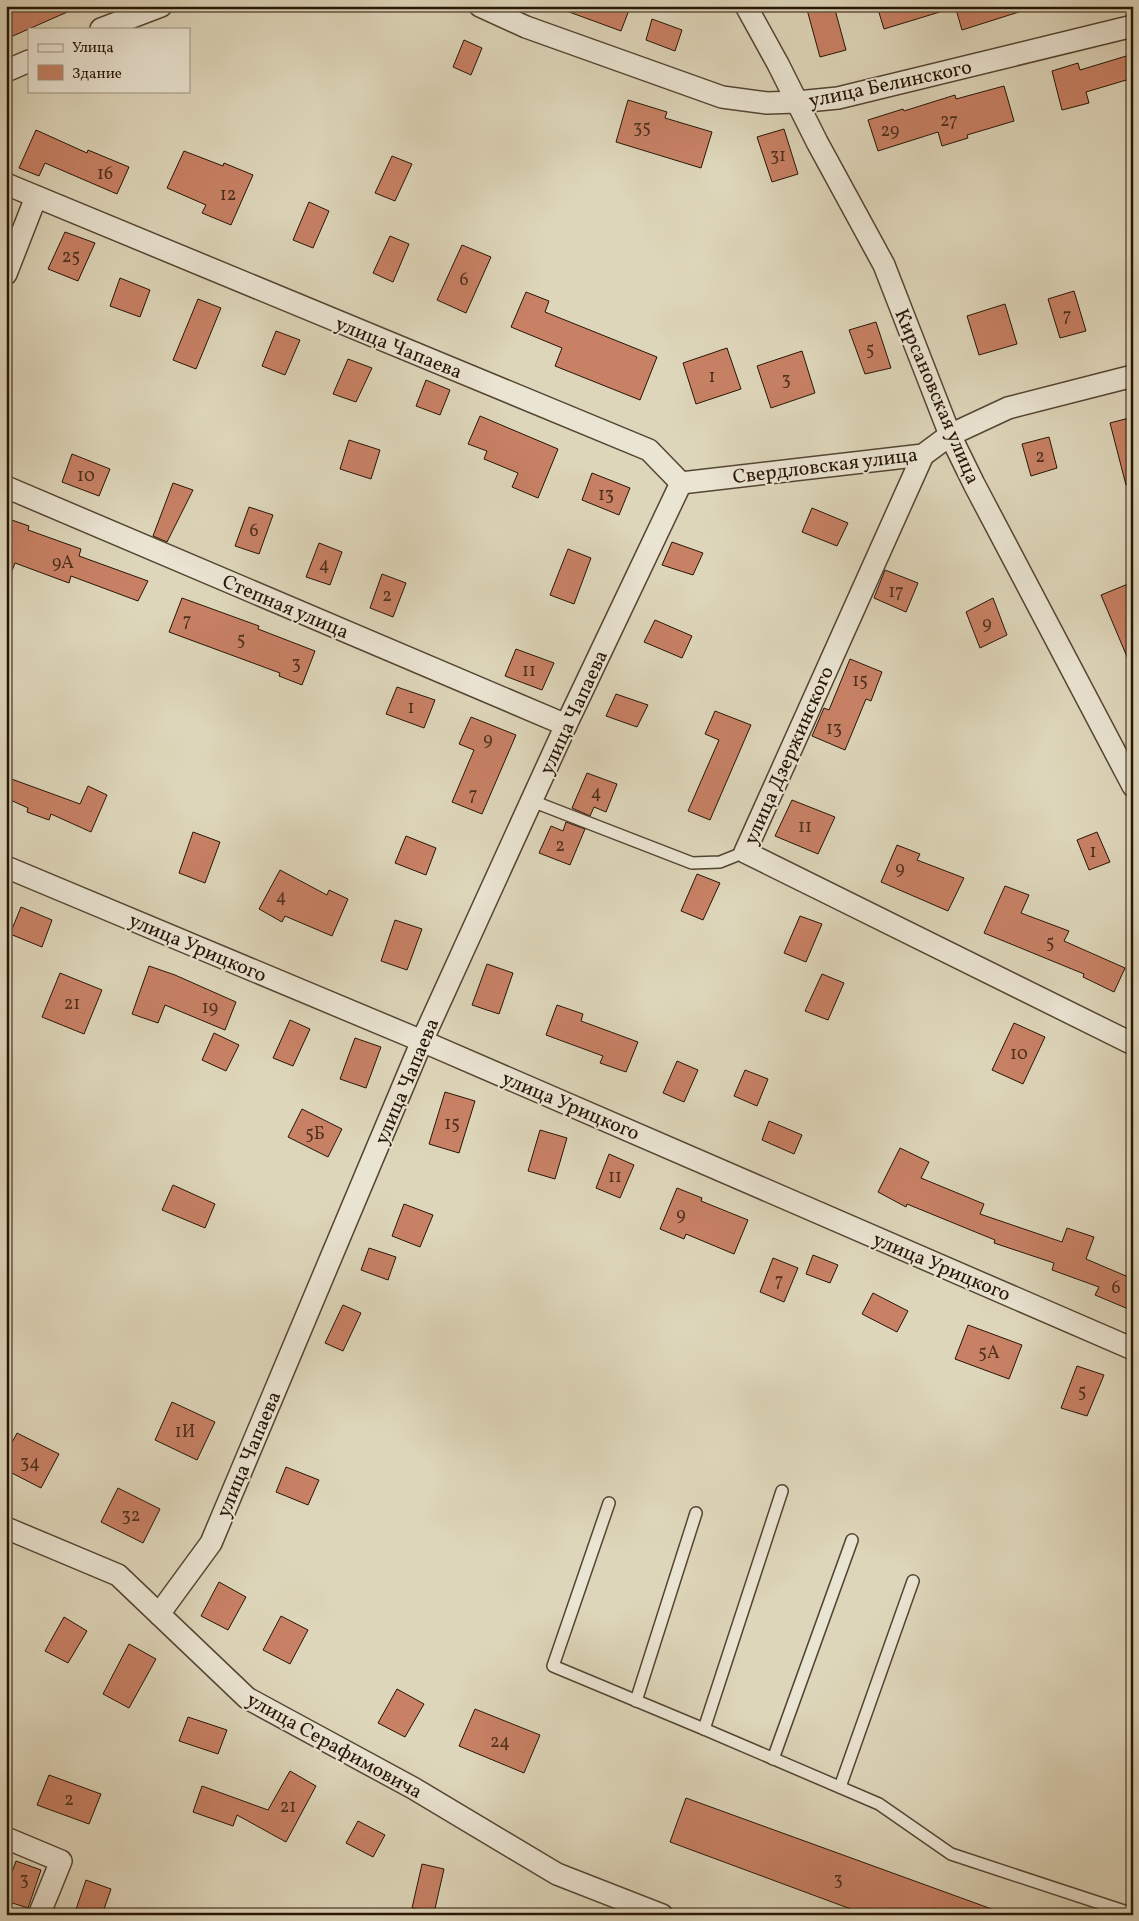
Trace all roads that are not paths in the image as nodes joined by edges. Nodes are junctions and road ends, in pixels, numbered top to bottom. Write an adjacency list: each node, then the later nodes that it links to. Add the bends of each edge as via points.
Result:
1 (161, 6): 5 (street)
2 (480, 6): 8 (street, улица Белинского, via 526,27 722,97 767,103)
3 (746, 6): 8 (street, Кирсановская улица)
4 (1133, 26): 8 (street, улица Белинского, via 838,98)
5 (104, 28)
6 (28, 61): 7 (street)
7 (6, 71)
8 (797, 102): 13 (street, Кирсановская улица, via 884,264)
9 (6, 184): 10 (street, улица Чапаева)
10 (36, 197): 11 (street); 15 (street, улица Чапаева, via 649,450)
11 (6, 274)
12 (1133, 376): 13 (street, Свердловская улица, via 1008,408)
13 (950, 435): 14 (street, Свердловская улица); 18 (street, Кирсановская улица)
14 (923, 454): 15 (street, Свердловская улица); 20 (street, улица Дзержинского)
15 (681, 483): 17 (street, улица Чапаева)
16 (6, 487): 17 (street, Степная улица)
17 (566, 725): 19 (street, улица Чапаева)
18 (1133, 786)
19 (532, 801): 20 (lane, via 692,862 720,862); 22 (street, улица Чапаева)
20 (745, 852): 23 (street, улица Дзержинского)
21 (6, 867): 22 (street, улица Урицкого)
22 (422, 1041): 24 (street, улица Урицкого); 31 (street, улица Чапаева, via 211,1543)
23 (1133, 1044)
24 (1133, 1349)
25 (782, 1491): 33 (lane)
26 (609, 1503): 32 (lane, via 553,1666)
27 (696, 1513): 32 (lane)
28 (6, 1528): 31 (street, улица Серафимовича, via 118,1575)
29 (852, 1540): 34 (lane)
30 (913, 1581): 35 (lane)
31 (159, 1614): 39 (street, улица Серафимовича, via 247,1698 413,1788 557,1874)
32 (636, 1701): 33 (lane)
33 (704, 1729): 34 (lane)
34 (773, 1759): 35 (lane)
35 (840, 1787): 37 (lane, via 879,1804 951,1854)
36 (6, 1838): 38 (street, via 61,1861)
37 (1133, 1914)
38 (39, 1915)
39 (662, 1915)

